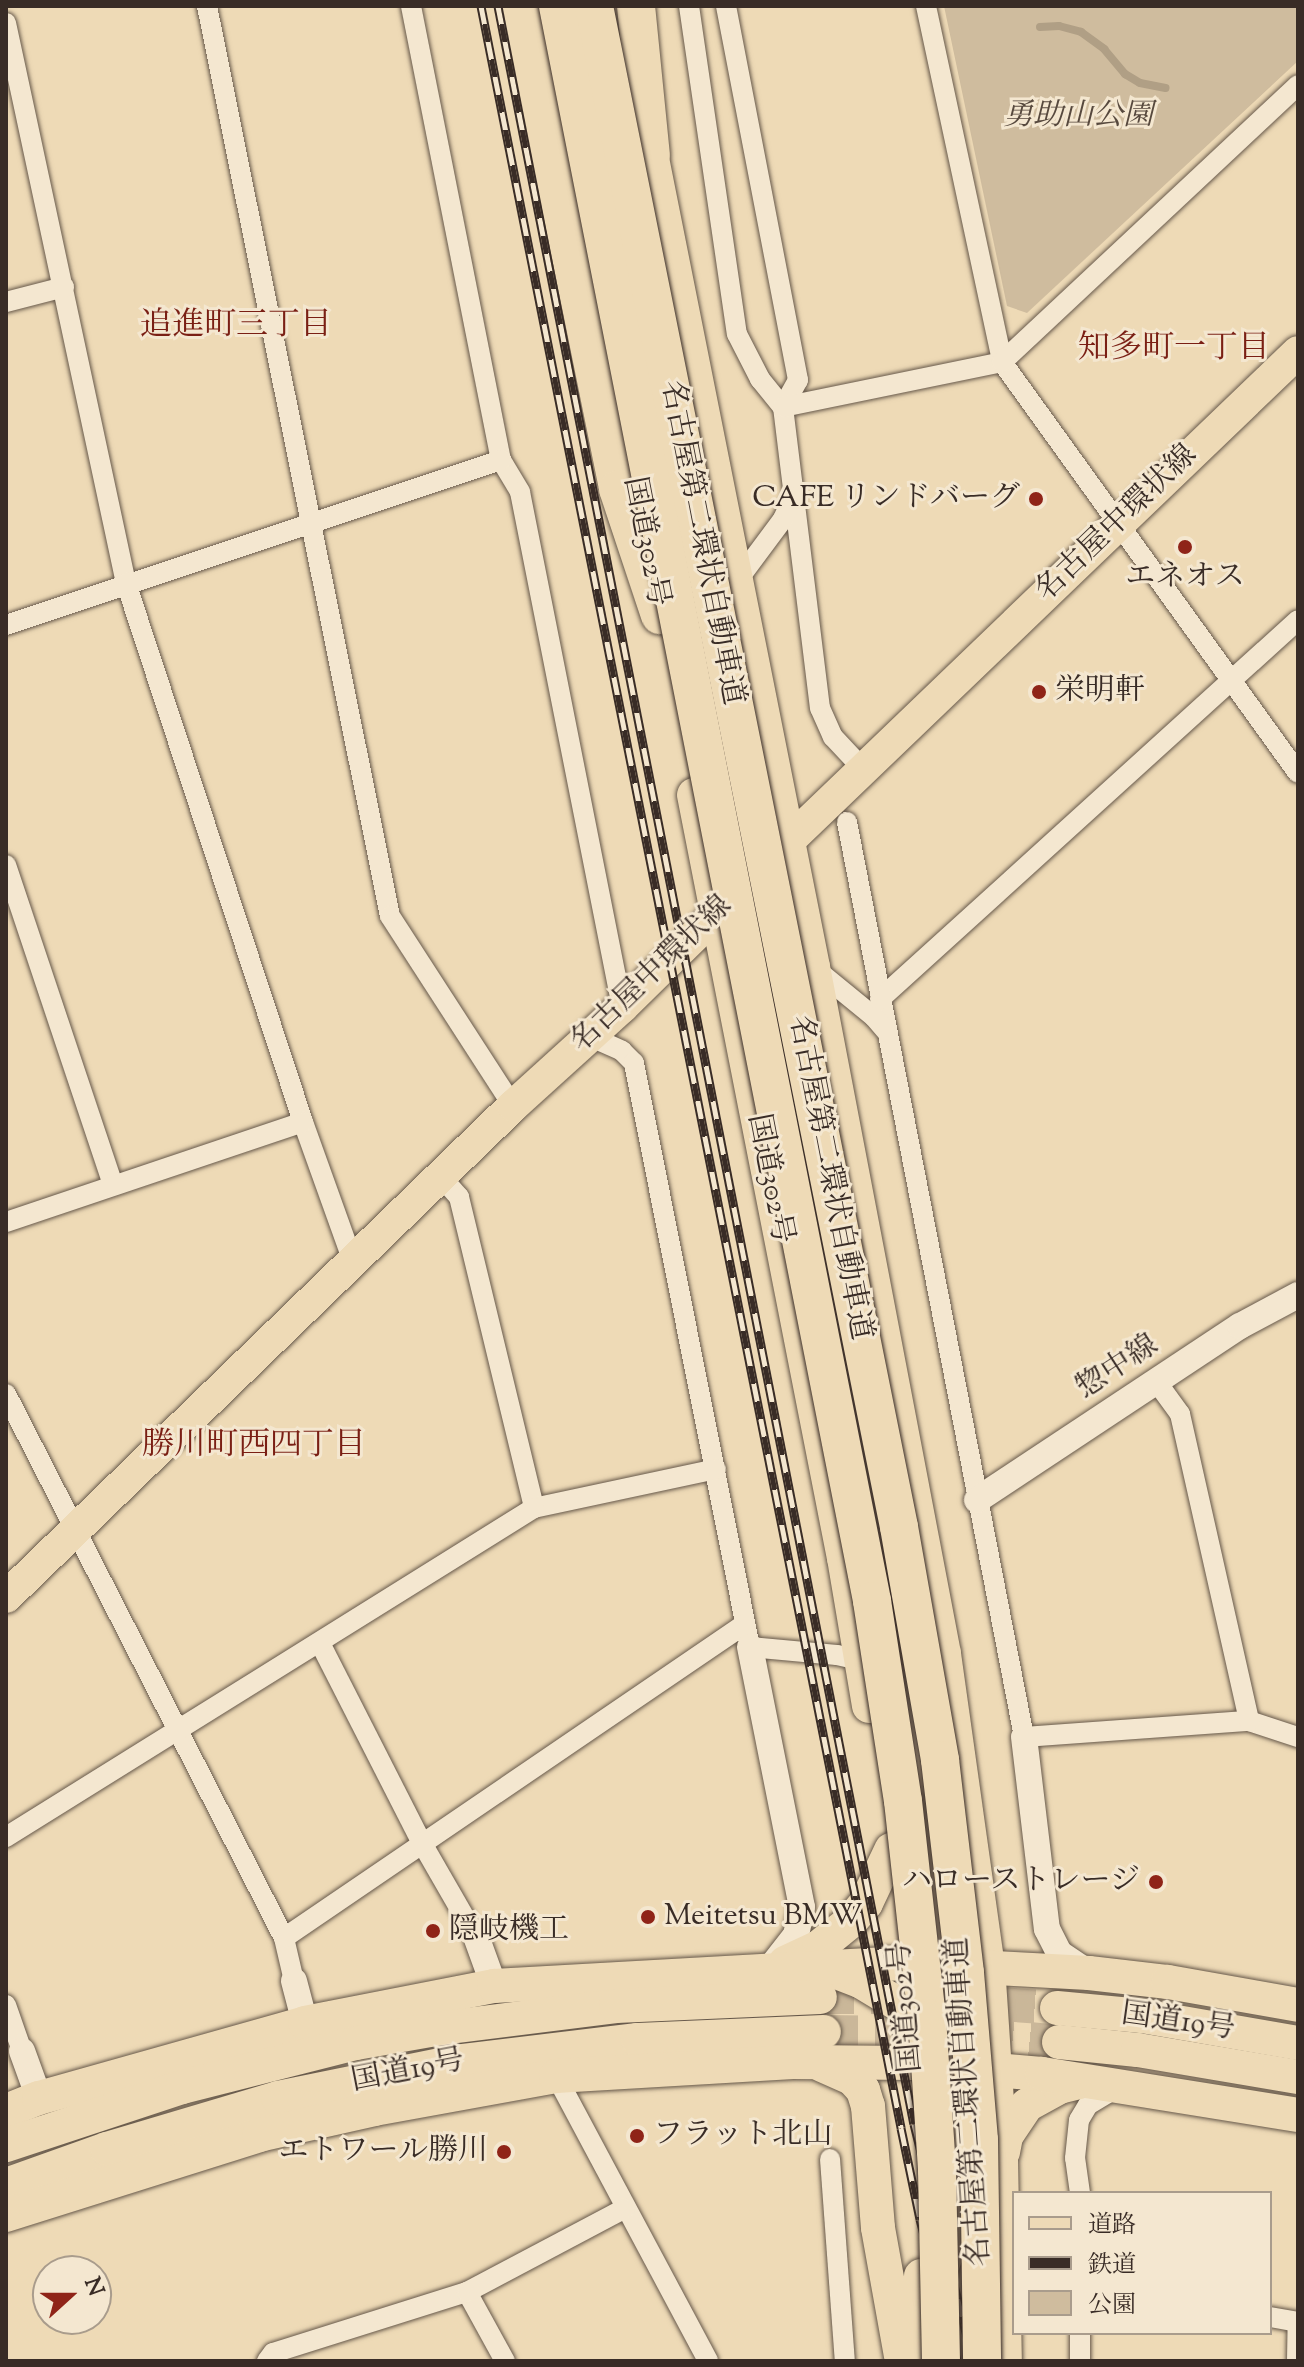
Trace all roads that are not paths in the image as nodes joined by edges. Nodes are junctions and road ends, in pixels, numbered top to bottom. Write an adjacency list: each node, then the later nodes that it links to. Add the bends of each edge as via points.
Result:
1 (207, 6): 23 (street)
2 (411, 6): 20 (street)
3 (520, 6): 26 (highway, via 618,489)
4 (539, 6): 26 (highway, 国道302号)
5 (558, 6): 114 (highway, 名古屋第二環状自動車道, bridge, via 872,1601 903,1801 927,2018)
6 (594, 6): 115 (highway, 名古屋第二環状自動車道, bridge, via 899,1527 940,1760 979,2140)
7 (623, 6): 14 (highway)
8 (636, 6): 14 (highway)
9 (689, 6): 19 (street, via 737,334 760,379)
10 (726, 6): 19 (street, via 798,380)
11 (926, 6): 18 (street)
12 (6, 23): 15 (street)
13 (1298, 85): 18 (street)
14 (651, 155): 24 (highway)
15 (64, 287): 16 (street); 25 (street)
16 (6, 302)
17 (1298, 352): 22 (main road, 名古屋中環状線)
18 (1002, 362): 19 (street); 22 (street)
19 (783, 407): 21 (street)
20 (501, 460): 23 (street); 38 (street, via 520,492)
21 (793, 493): 24 (street, via 783,519); 30 (street, via 820,708 833,737)
22 (1118, 522): 29 (street); 30 (main road, 名古屋中環状線)
23 (310, 523): 25 (street); 41 (street, via 390,916)
24 (737, 581): 33 (highway)
25 (126, 583): 28 (street); 42 (street)
26 (660, 615): 35 (highway, 国道302号)
27 (1298, 620): 29 (street)
28 (6, 625)
29 (1231, 682): 31 (street); 37 (street)
30 (863, 769): 33 (main road, 名古屋中環状線)
31 (1298, 773)
32 (847, 822): 37 (street)
33 (788, 840): 35 (main road, 名古屋中環状線); 36 (highway)
34 (6, 865): 44 (street)
35 (717, 915): 38 (main road, 名古屋中環状線); 57 (highway, 国道302号)
36 (813, 967): 39 (street); 65 (highway, via 930,1577)
37 (880, 999): 39 (street)
38 (622, 1007): 40 (main road, 名古屋中環状線)
39 (887, 1032): 51 (street)
40 (589, 1036): 41 (main road, 名古屋中環状線); 50 (street, via 622,1051 634,1063)
41 (513, 1106): 43 (main road, 名古屋中環状線)
42 (303, 1122): 44 (street); 46 (street)
43 (441, 1177): 46 (main road, 名古屋中環状線); 52 (street, via 459,1197)
44 (113, 1184): 45 (street)
45 (6, 1222)
46 (353, 1262): 53 (main road, 名古屋中環状線)
47 (1298, 1295): 48 (street, 惣中線)
48 (1156, 1381): 51 (street, 惣中線); 58 (street, via 1180,1414)
49 (6, 1394): 53 (street)
50 (716, 1469): 52 (street); 55 (street)
51 (977, 1500): 60 (street)
52 (534, 1508): 56 (street)
53 (75, 1530): 54 (main road, 名古屋中環状線); 59 (street)
54 (6, 1597)
55 (747, 1635): 57 (street, via 854,1659); 63 (street); 70 (street, via 802,1907 790,1947)
56 (320, 1643): 59 (street); 63 (street)
57 (864, 1670): 64 (highway, 国道302号)
58 (1249, 1721): 60 (street); 61 (street)
59 (179, 1729): 62 (street); 66 (street)
60 (1024, 1737): 72 (street, via 1047,1929 1059,1953)
61 (1298, 1737)
62 (6, 1837)
63 (423, 1845): 66 (street); 67 (street)
64 (891, 1850): 68 (highway, 国道302号); 70 (highway, via 866,1903 851,1921 819,1947)
65 (979, 1884): 69 (highway); 71 (highway, via 1004,1941)
66 (284, 1938): 73 (street)
67 (477, 1939): 75 (street)
68 (904, 1963): 69 (highway); 74 (highway); 80 (highway, 国道302号); 84 (highway)
69 (988, 1966): 71 (highway); 78 (highway); 84 (highway)
70 (769, 1969): 74 (highway); 75 (highway)
71 (1040, 1970): 72 (highway); 78 (highway)
72 (1089, 1973): 77 (highway)
73 (294, 1981): 81 (street)
74 (819, 1982): 80 (highway, via 860,1981); 96 (highway, 国道19号, via 399,2035 182,2087)
75 (494, 1986): 81 (highway)
76 (6, 2005): 86 (street)
77 (1298, 2005)
78 (991, 2006): 84 (highway); 88 (highway)
79 (1057, 2008): 83 (highway, 国道19号, via 1142,2016)
80 (908, 2010): 84 (highway); 87 (highway, 国道302号)
81 (305, 2023): 93 (highway)
82 (1059, 2042): 90 (highway, 国道19号)
83 (1298, 2043)
84 (956, 2046): 87 (highway); 88 (highway); 98 (highway); 104 (highway, via 966,2188 950,2248)
85 (818, 2047): 87 (highway); 89 (highway, via 686,2066); 99 (highway, 国道19号, via 728,2034 550,2048 396,2073 190,2122); 112 (highway, via 863,2090 878,2228)
86 (22, 2051): 93 (street)
87 (913, 2063): 104 (highway, 国道302号)
88 (996, 2068): 91 (highway); 98 (highway)
89 (556, 2076): 101 (street); 102 (highway, via 259,2135)
90 (1298, 2077)
91 (1086, 2081): 92 (highway); 98 (highway, via 1059,2087 1027,2105 1006,2136)
92 (1122, 2085): 95 (highway); 100 (street, via 1101,2094 1079,2120 1075,2158)
93 (39, 2098): 94 (highway)
94 (6, 2111)
95 (1298, 2115)
96 (6, 2145)
97 (830, 2159): 111 (street)
98 (1001, 2160): 116 (highway)
99 (6, 2185)
100 (1080, 2191)
101 (624, 2209): 103 (street); 110 (street)
102 (6, 2215)
103 (467, 2292): 108 (street, via 273,2353); 109 (street)
104 (921, 2313): 113 (highway, 国道302号)
105 (1272, 2317): 106 (street)
106 (1298, 2322): 118 (street)
107 (1080, 2335): 117 (street)
108 (267, 2361)
109 (505, 2361)
110 (708, 2361)
111 (845, 2361)
112 (902, 2361)
113 (921, 2361)
114 (941, 2361)
115 (982, 2361)
116 (1005, 2361)
117 (1080, 2361)
118 (1297, 2361)

